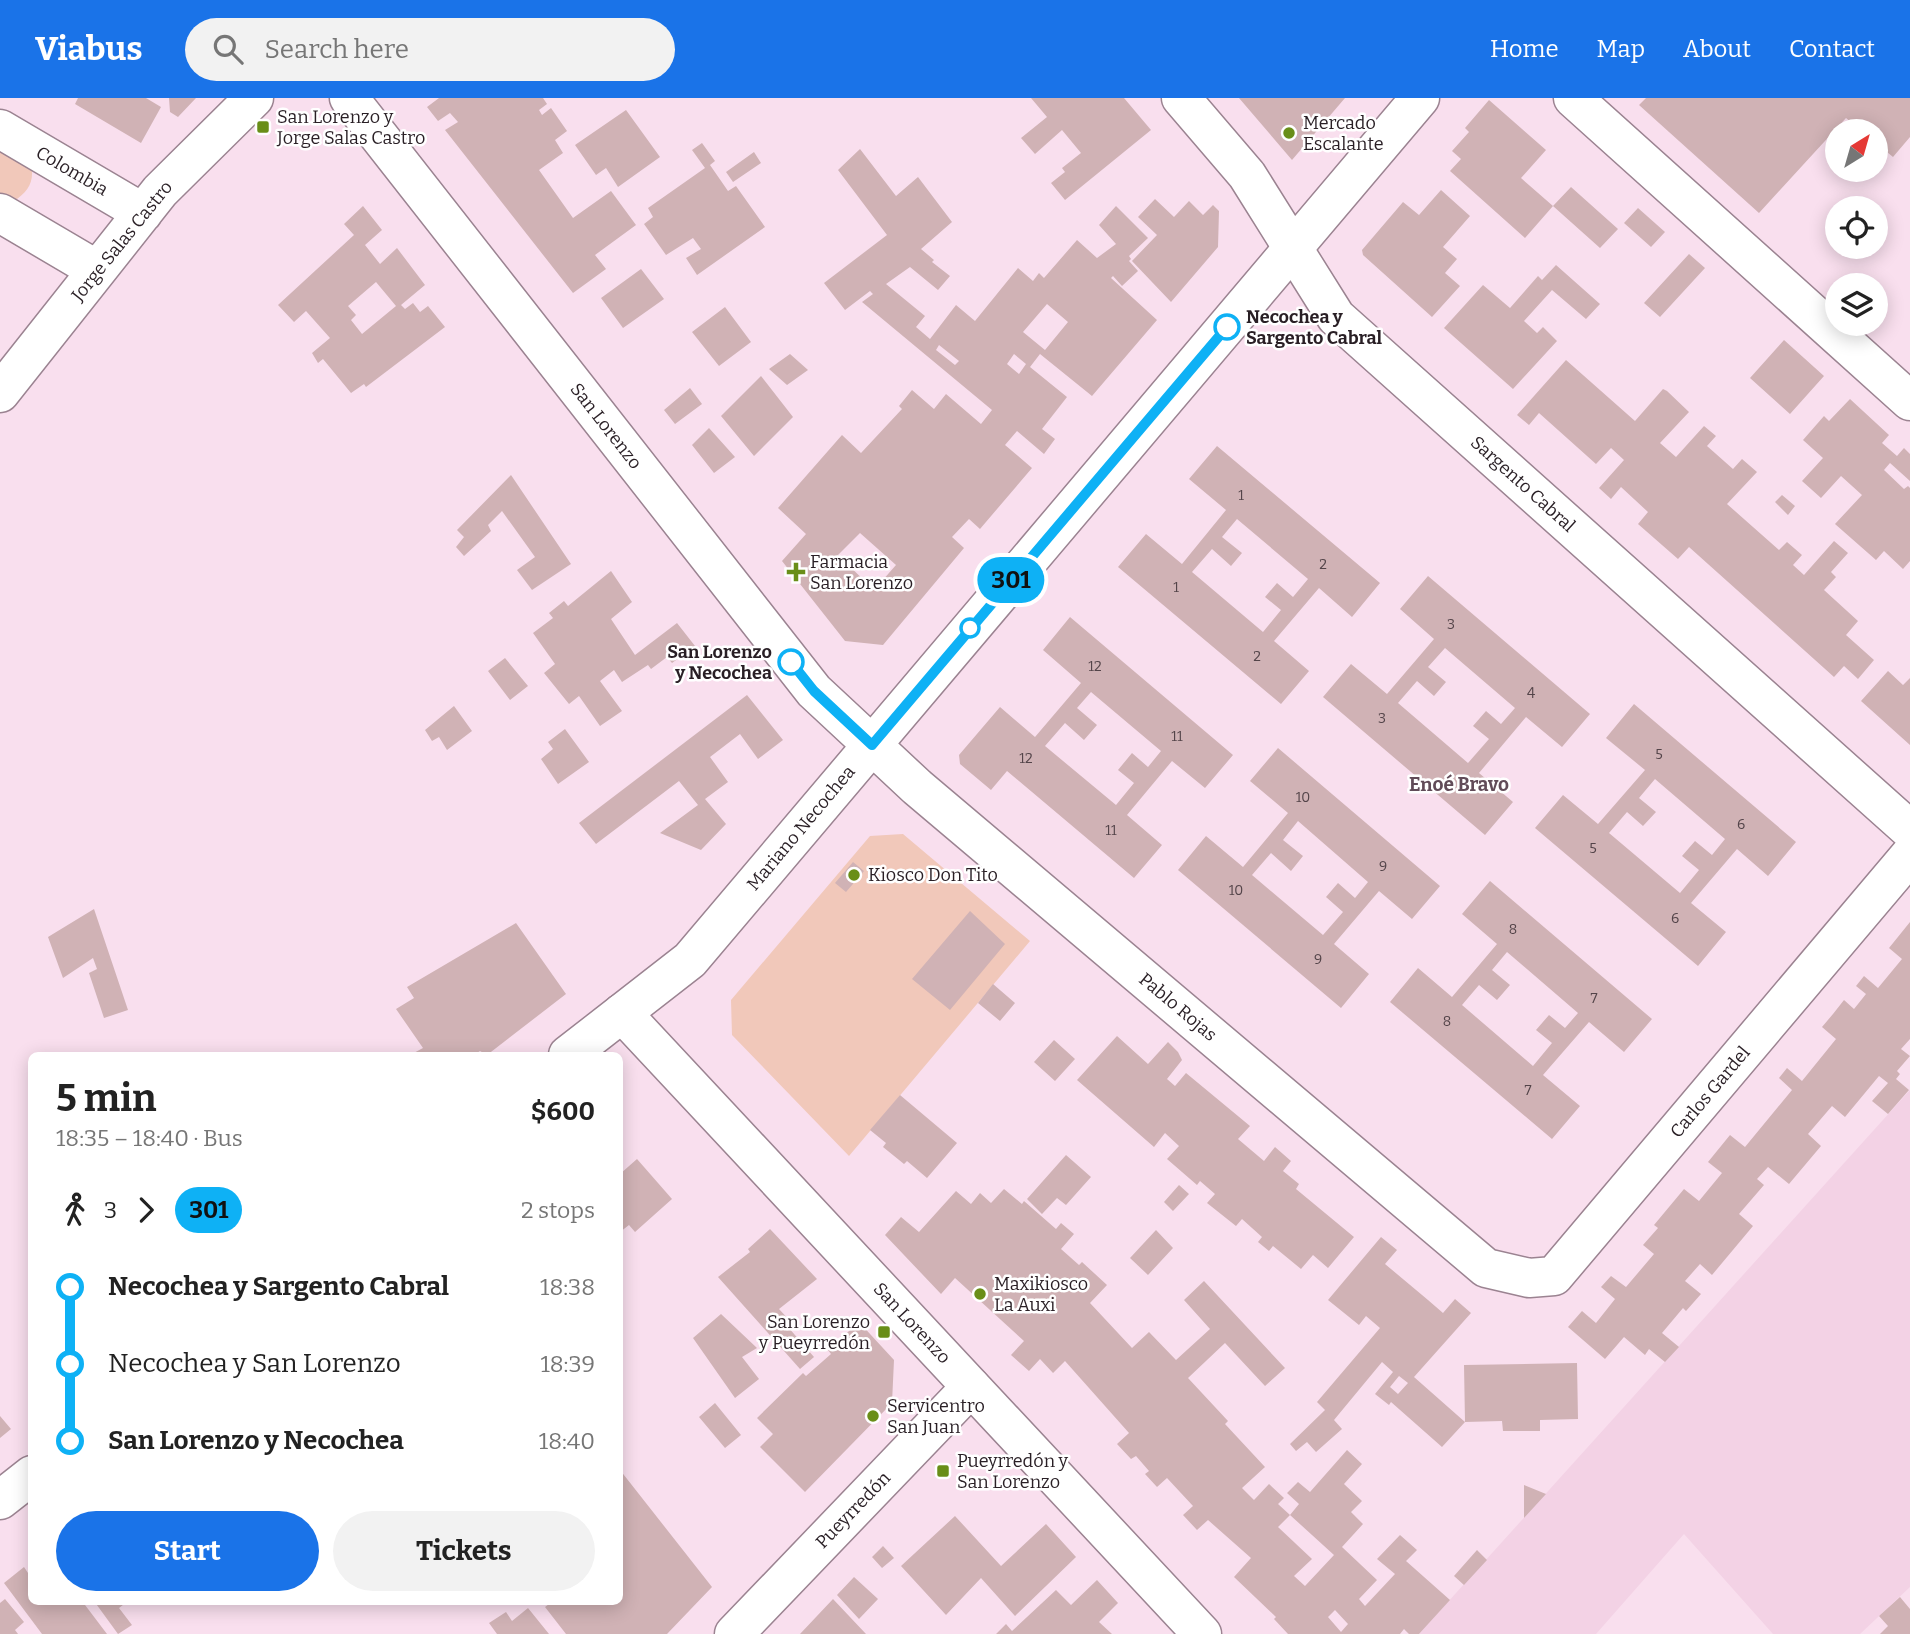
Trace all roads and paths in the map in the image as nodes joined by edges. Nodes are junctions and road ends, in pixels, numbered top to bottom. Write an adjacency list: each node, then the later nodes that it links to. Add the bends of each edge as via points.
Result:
1 (254, 98): 7 (street, Jorge Salas Castro)
2 (349, 98): 13 (street, San Lorenzo, via 814,691)
3 (1181, 98): 9 (street, Sargento Cabral, via 1247,176)
4 (1420, 98): 9 (street, Mariano Necochea)
5 (1573, 98): 12 (street)
6 (0, 129): 7 (street, Colombia)
7 (143, 212): 10 (street, Jorge Salas Castro)
8 (0, 213): 10 (street)
9 (1292, 249): 13 (street, Mariano Necochea); 14 (street, Sargento Cabral, via 1336,317)
10 (97, 270): 11 (street, Jorge Salas Castro)
11 (0, 393)
12 (1910, 401)
13 (872, 745): 16 (street, Mariano Necochea, via 690,960); 18 (street, Pablo Rojas)
14 (1910, 830)
15 (1910, 855): 18 (street, Carlos Gardel, via 1554,1276 1529,1278)
16 (622, 1013): 17 (street, Mariano Necochea); 19 (street, San Lorenzo)
17 (572, 1052)
18 (1486, 1268)
19 (971, 1387): 22 (street, Pueyrredón); 23 (street, San Lorenzo)
20 (28, 1478): 21 (street)
21 (0, 1500)
22 (734, 1634)
23 (1202, 1634)

